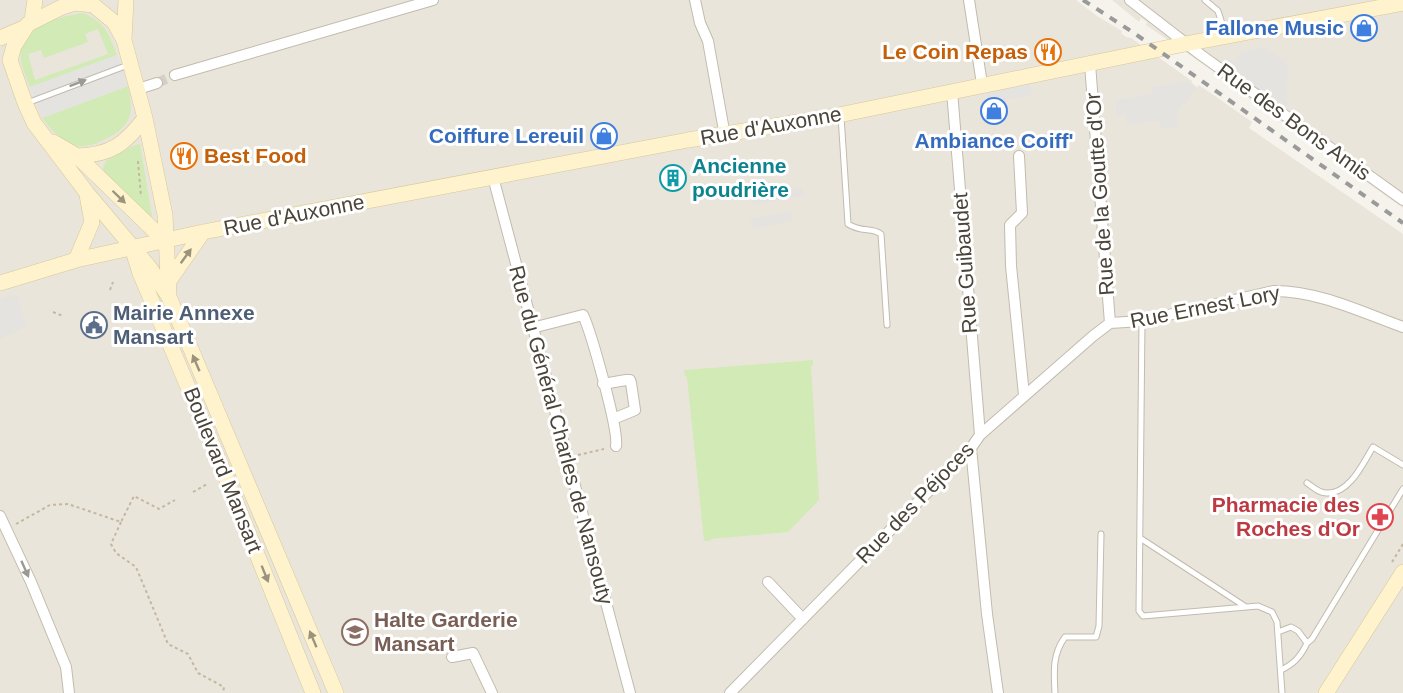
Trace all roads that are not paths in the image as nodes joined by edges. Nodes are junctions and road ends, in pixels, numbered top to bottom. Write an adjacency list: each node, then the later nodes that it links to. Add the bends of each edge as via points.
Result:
1 (35, 0): 11 (main road)
2 (126, 0): 14 (main road)
3 (433, 0): 19 (street)
4 (695, 0): 28 (street, via 708,40)
5 (969, 0): 21 (street)
6 (1130, 0): 15 (street, Rue des Bons Amis)
7 (1205, 0): 12 (lane, via 1218,11)
8 (73, 2): 9 (main road); 11 (main road)
9 (100, 3): 14 (main road)
10 (1403, 3): 12 (main road, Rue d'Auxonne)
11 (28, 24): 13 (main road); 16 (main road)
12 (1226, 36): 15 (main road, Rue d'Auxonne)
13 (0, 38)
14 (124, 40): 17 (main road)
15 (1185, 44): 18 (main road, Rue d'Auxonne); 33 (street, Rue des Bons Amis)
16 (5, 59): 24 (main road)
17 (131, 64): 22 (main road); 24 (lane, one-way to 17)
18 (1089, 64): 21 (main road, Rue d'Auxonne); 42 (street, Rue de la Goutte d'Or)
19 (175, 75)
20 (157, 83): 22 (street)
21 (982, 84): 23 (main road, Rue d'Auxonne)
22 (138, 89): 26 (main road)
23 (952, 90): 25 (main road, Rue d'Auxonne); 49 (street, Rue Guibaudet)
24 (25, 104): 27 (main road)
25 (840, 115): 28 (main road, Rue d'Auxonne); 43 (lane, via 848,224 881,234)
26 (145, 118): 29 (main road, via 130,137 110,150); 35 (main road, via 165,214)
27 (42, 134): 29 (main road); 32 (main road)
28 (725, 136): 31 (main road, Rue d'Auxonne)
29 (77, 156): 35 (main road, one-way to 35)
30 (1019, 156): 47 (street, via 1022,213 1010,225)
31 (493, 177): 34 (main road, Rue d'Auxonne); 45 (street, Rue du Général Charles de Nansouty)
32 (87, 193): 36 (main road); 37 (main road, via 92,222)
33 (1403, 200)
34 (203, 232): 35 (main road, Rue d'Auxonne); 38 (main road, one-way to 34)
35 (165, 241): 36 (main road, Rue d'Auxonne); 38 (main road)
36 (132, 248): 37 (main road, Rue d'Auxonne); 40 (main road); 67 (main road, Boulevard Mansart, one-way to 67)
37 (76, 260): 39 (main road, Rue d'Auxonne)
38 (169, 281): 40 (main road)
39 (0, 283)
40 (169, 297): 68 (main road, Boulevard Mansart, one-way to 40)
41 (1142, 321): 42 (street, Rue Ernest Lory); 44 (street, Rue Ernest Lory, via 1274,291 1294,291); 57 (lane)
42 (1110, 323): 47 (street, Rue des Péjoces)
43 (887, 325)
44 (1403, 327)
45 (532, 328): 46 (street, via 583,315); 70 (street, Rue du Général Charles de Nansouty)
46 (603, 384): 48 (street); 48 (street, via 626,380 631,383 635,410)
47 (1024, 395): 49 (street, Rue des Péjoces)
48 (612, 419): 50 (street)
49 (980, 435): 51 (street, Rue des Péjoces)
50 (616, 446)
51 (971, 448): 61 (street, Rue des Péjoces); 72 (street)
52 (1403, 465): 53 (lane, via 1373,447 1344,488 1329,494)
53 (1307, 483)
54 (1403, 489): 63 (lane)
55 (0, 516): 66 (street, one-way to 66, via 66,667)
56 (1101, 534): 73 (lane, via 1096,637 1065,637 1057,648 1053,665)
57 (1140, 538): 60 (lane); 60 (lane, via 1139,611 1143,616)
58 (1403, 572): 75 (main road)
59 (768, 582): 61 (street)
60 (1246, 607): 62 (lane, via 1258,606 1272,612)
61 (803, 619): 71 (street, Rue des Péjoces)
62 (1278, 632): 63 (lane, via 1290,627); 65 (lane)
63 (1307, 643): 65 (lane, via 1303,653)
64 (452, 657): 69 (street, via 473,653)
65 (1281, 670): 74 (lane)
66 (69, 693)
67 (313, 693)
68 (336, 693)
69 (492, 693)
70 (630, 693)
71 (730, 693)
72 (998, 693)
73 (1055, 693)
74 (1282, 693)
75 (1326, 693)

